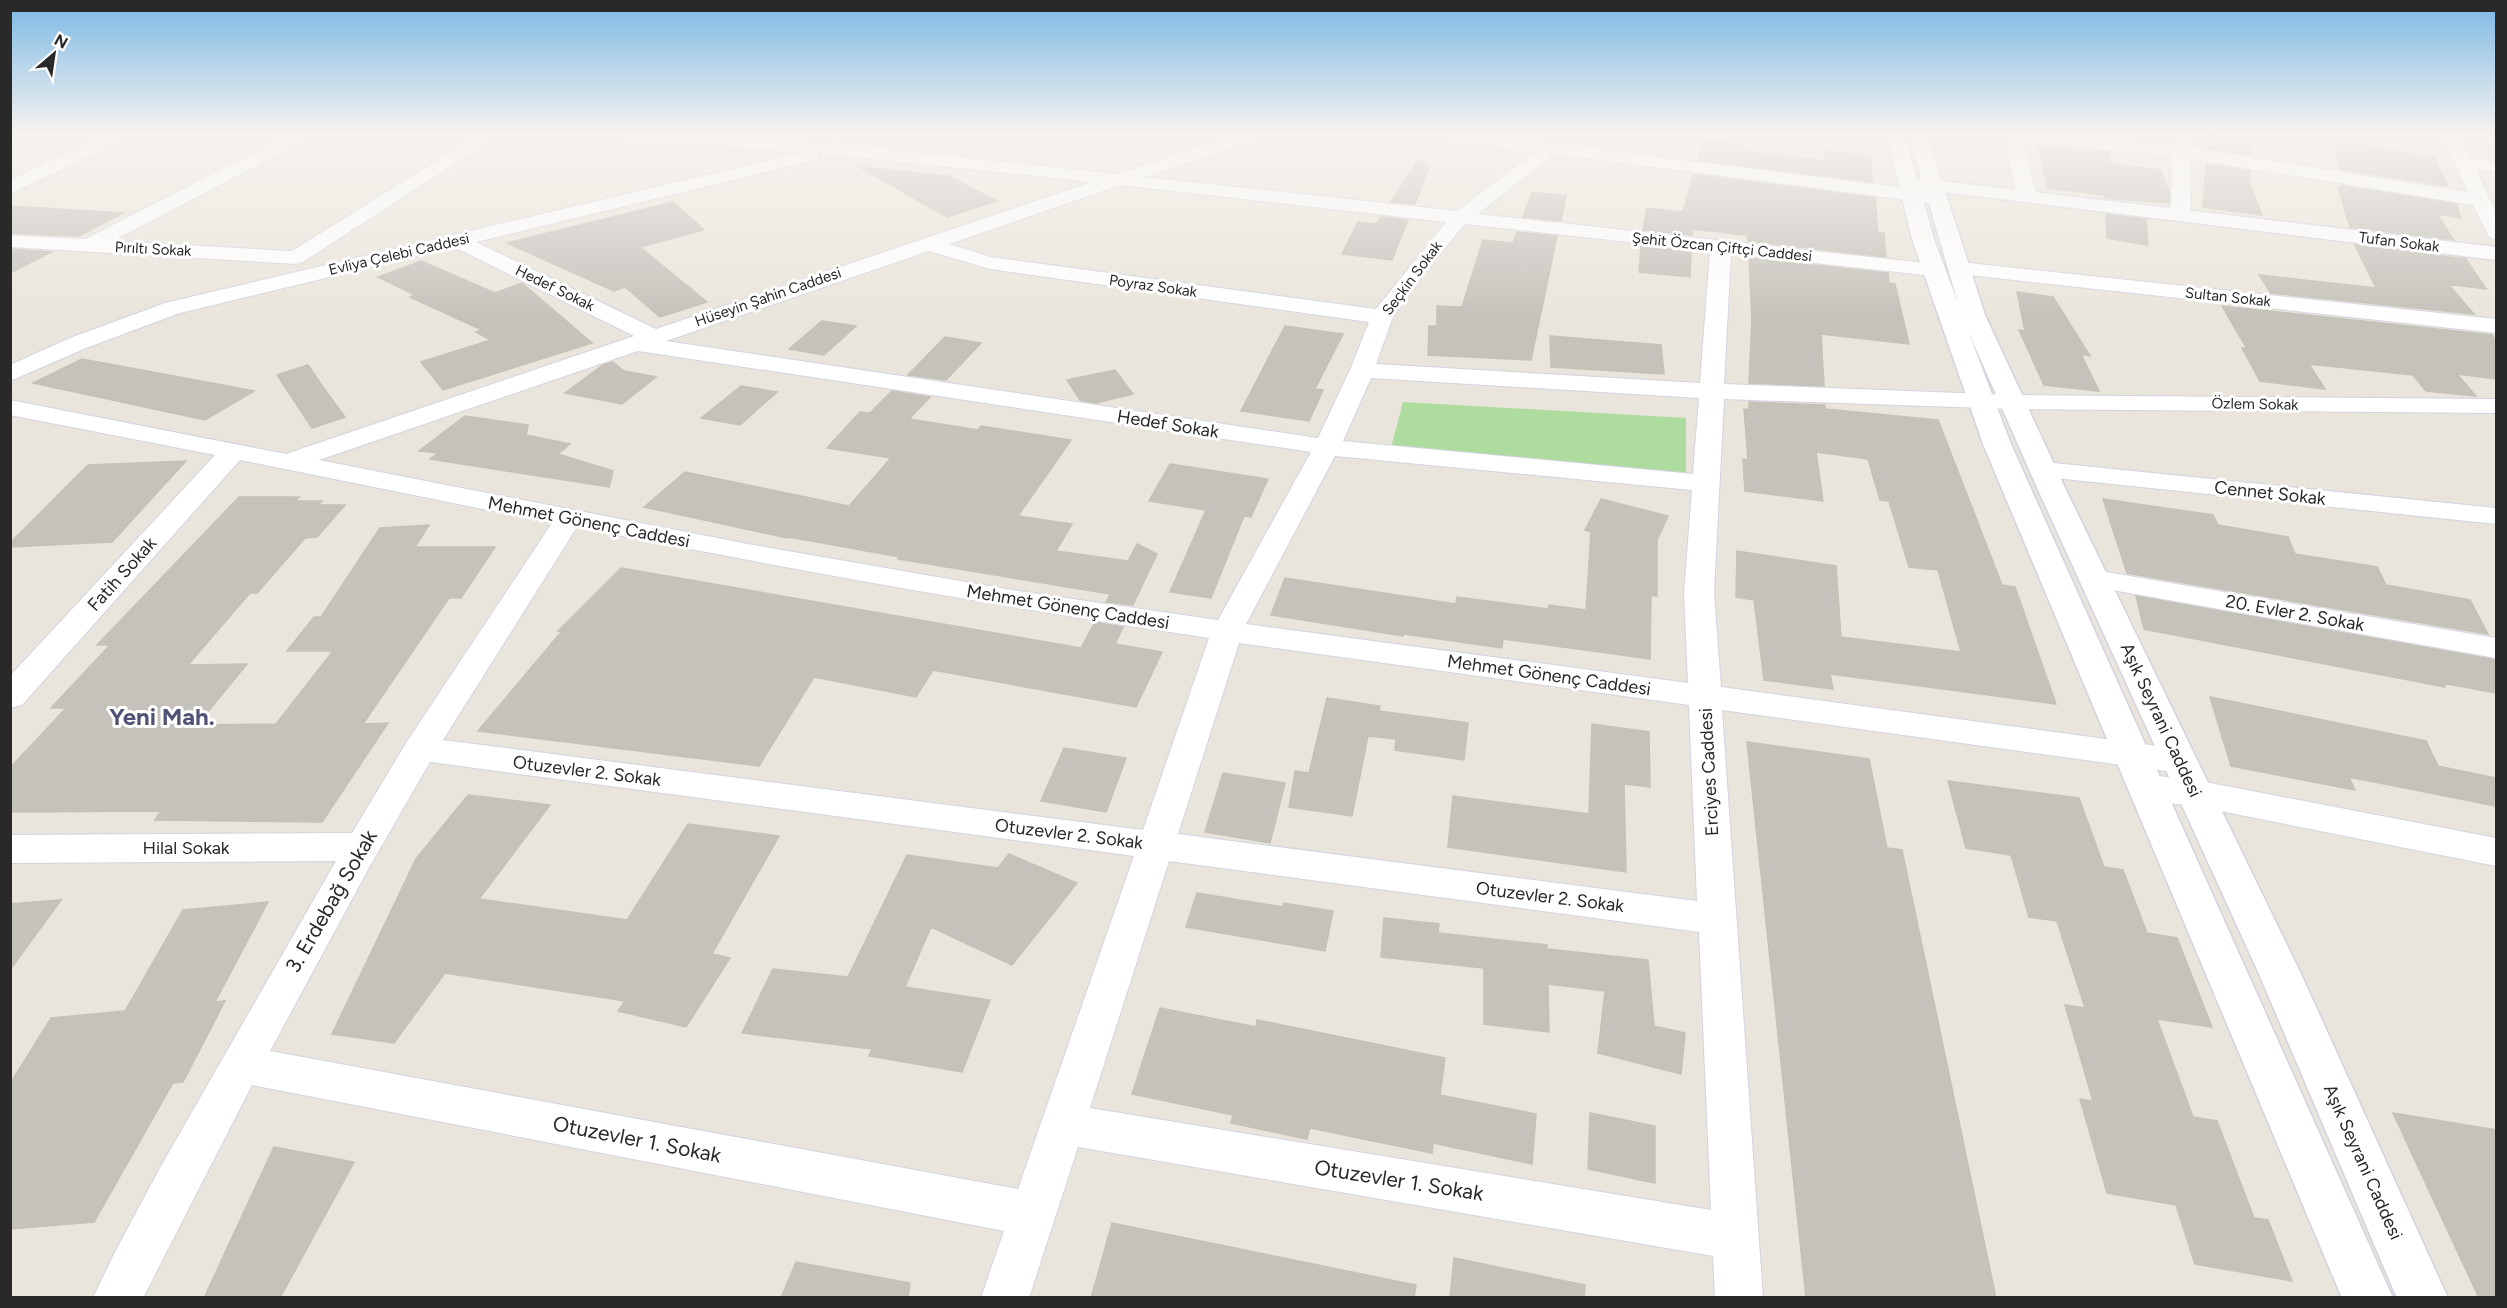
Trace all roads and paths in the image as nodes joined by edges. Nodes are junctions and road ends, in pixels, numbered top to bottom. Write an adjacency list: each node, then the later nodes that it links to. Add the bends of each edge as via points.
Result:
1 (185, 196): 20 (street)
2 (402, 196): 23 (street)
3 (642, 196): 17 (street, Evliya Çelebi Caddesi)
4 (1068, 196): 19 (street, Hüseyin Şahin Caddesi)
5 (1257, 196): 15 (street, Şehit Özcan Çiftçi Caddesi)
6 (1489, 196): 15 (street, Seçkin Sokak)
7 (1925, 196): 24 (main road)
8 (2013, 196): 12 (main road, Tufan Sokak)
9 (2181, 196): 14 (street)
10 (2460, 196): 13 (street)
11 (2479, 196): 13 (street)
12 (2027, 197): 14 (main road, Tufan Sokak)
13 (2481, 200): 16 (street)
14 (2181, 216): 22 (main road, Tufan Sokak)
15 (1459, 219): 21 (street, Şehit Özcan Çiftçi Caddesi); 25 (street, Seçkin Sokak)
16 (2496, 233)
17 (456, 240): 23 (street, Evliya Çelebi Caddesi); 27 (street, Hedef Sokak)
18 (10, 241): 20 (street, Pırıltı Sokak)
19 (927, 243): 25 (street, Poyraz Sokak, via 998,264); 27 (street, Hüseyin Şahin Caddesi)
20 (89, 246): 23 (street, Pırıltı Sokak)
21 (1721, 247): 24 (street, Şehit Özcan Çiftçi Caddesi); 30 (street, Erciyes Caddesi)
22 (2496, 254)
23 (299, 267): 29 (street, Evliya Çelebi Caddesi, via 150,315)
24 (1946, 269): 26 (street, Sultan Sokak); 31 (main road)
25 (1382, 317): 28 (street, Seçkin Sokak)
26 (2496, 326)
27 (643, 340): 34 (street, Hedef Sokak); 36 (street, Hüseyin Şahin Caddesi)
28 (1362, 370): 30 (street, Özlem Sokak); 34 (street, Seçkin Sokak)
29 (10, 374)
30 (1712, 391): 31 (street, Özlem Sokak); 38 (street, Erciyes Caddesi)
31 (1997, 400): 32 (street, Özlem Sokak); 37 (main road, Aşık Seyrani Caddesi); 47 (main road, via 1997,444)
32 (2496, 406)
33 (10, 407): 35 (street, Mehmet Gönenç Caddesi)
34 (1327, 447): 38 (street, Hedef Sokak); 42 (street, Seçkin Sokak)
35 (234, 451): 36 (street, Mehmet Gönenç Caddesi); 45 (street, Fatih Sokak)
36 (287, 462): 40 (street, Mehmet Gönenç Caddesi)
37 (2044, 470): 39 (street, Cennet Sokak); 41 (main road, Aşık Seyrani Caddesi)
38 (1706, 483): 44 (street, Erciyes Caddesi, via 1699,594)
39 (2496, 516)
40 (569, 518): 42 (street, Mehmet Gönenç Caddesi, via 879,577); 46 (street, 3. Erdebağ Sokak)
41 (2094, 579): 43 (street, 20. Evler 2. Sokak); 48 (main road, Aşık Seyrani Caddesi)
42 (1227, 631): 44 (street, Mehmet Gönenç Caddesi); 51 (street, Seçkin Sokak)
43 (2496, 648)
44 (1705, 696): 47 (street, Mehmet Gönenç Caddesi); 55 (street, Erciyes Caddesi)
45 (10, 698)
46 (420, 749): 51 (street, Otuzevler 2. Sokak); 52 (street, 3. Erdebağ Sokak)
47 (2133, 755): 48 (street, Mehmet Gönenç Caddesi); 49 (main road)
48 (2180, 761): 50 (main road, Aşık Seyrani Caddesi)
49 (2148, 788): 50 (street); 63 (main road)
50 (2195, 793): 54 (street); 64 (main road, Aşık Seyrani Caddesi)
51 (1155, 845): 55 (street, Otuzevler 2. Sokak); 57 (street, Seçkin Sokak)
52 (362, 847): 53 (street, Hilal Sokak); 56 (street, 3. Erdebağ Sokak)
53 (10, 849)
54 (2496, 852)
55 (1717, 919): 59 (street, Erciyes Caddesi)
56 (241, 1064): 58 (street, Otuzevler 1. Sokak); 60 (street, 3. Erdebağ Sokak)
57 (1062, 1124): 58 (street, Seçkin Sokak); 59 (street, Otuzevler 1. Sokak)
58 (1033, 1214): 61 (street, Seçkin Sokak)
59 (1735, 1236): 62 (street, Erciyes Caddesi)
60 (117, 1298)
61 (1005, 1298)
62 (1739, 1298)
63 (2368, 1298)
64 (2423, 1298)

